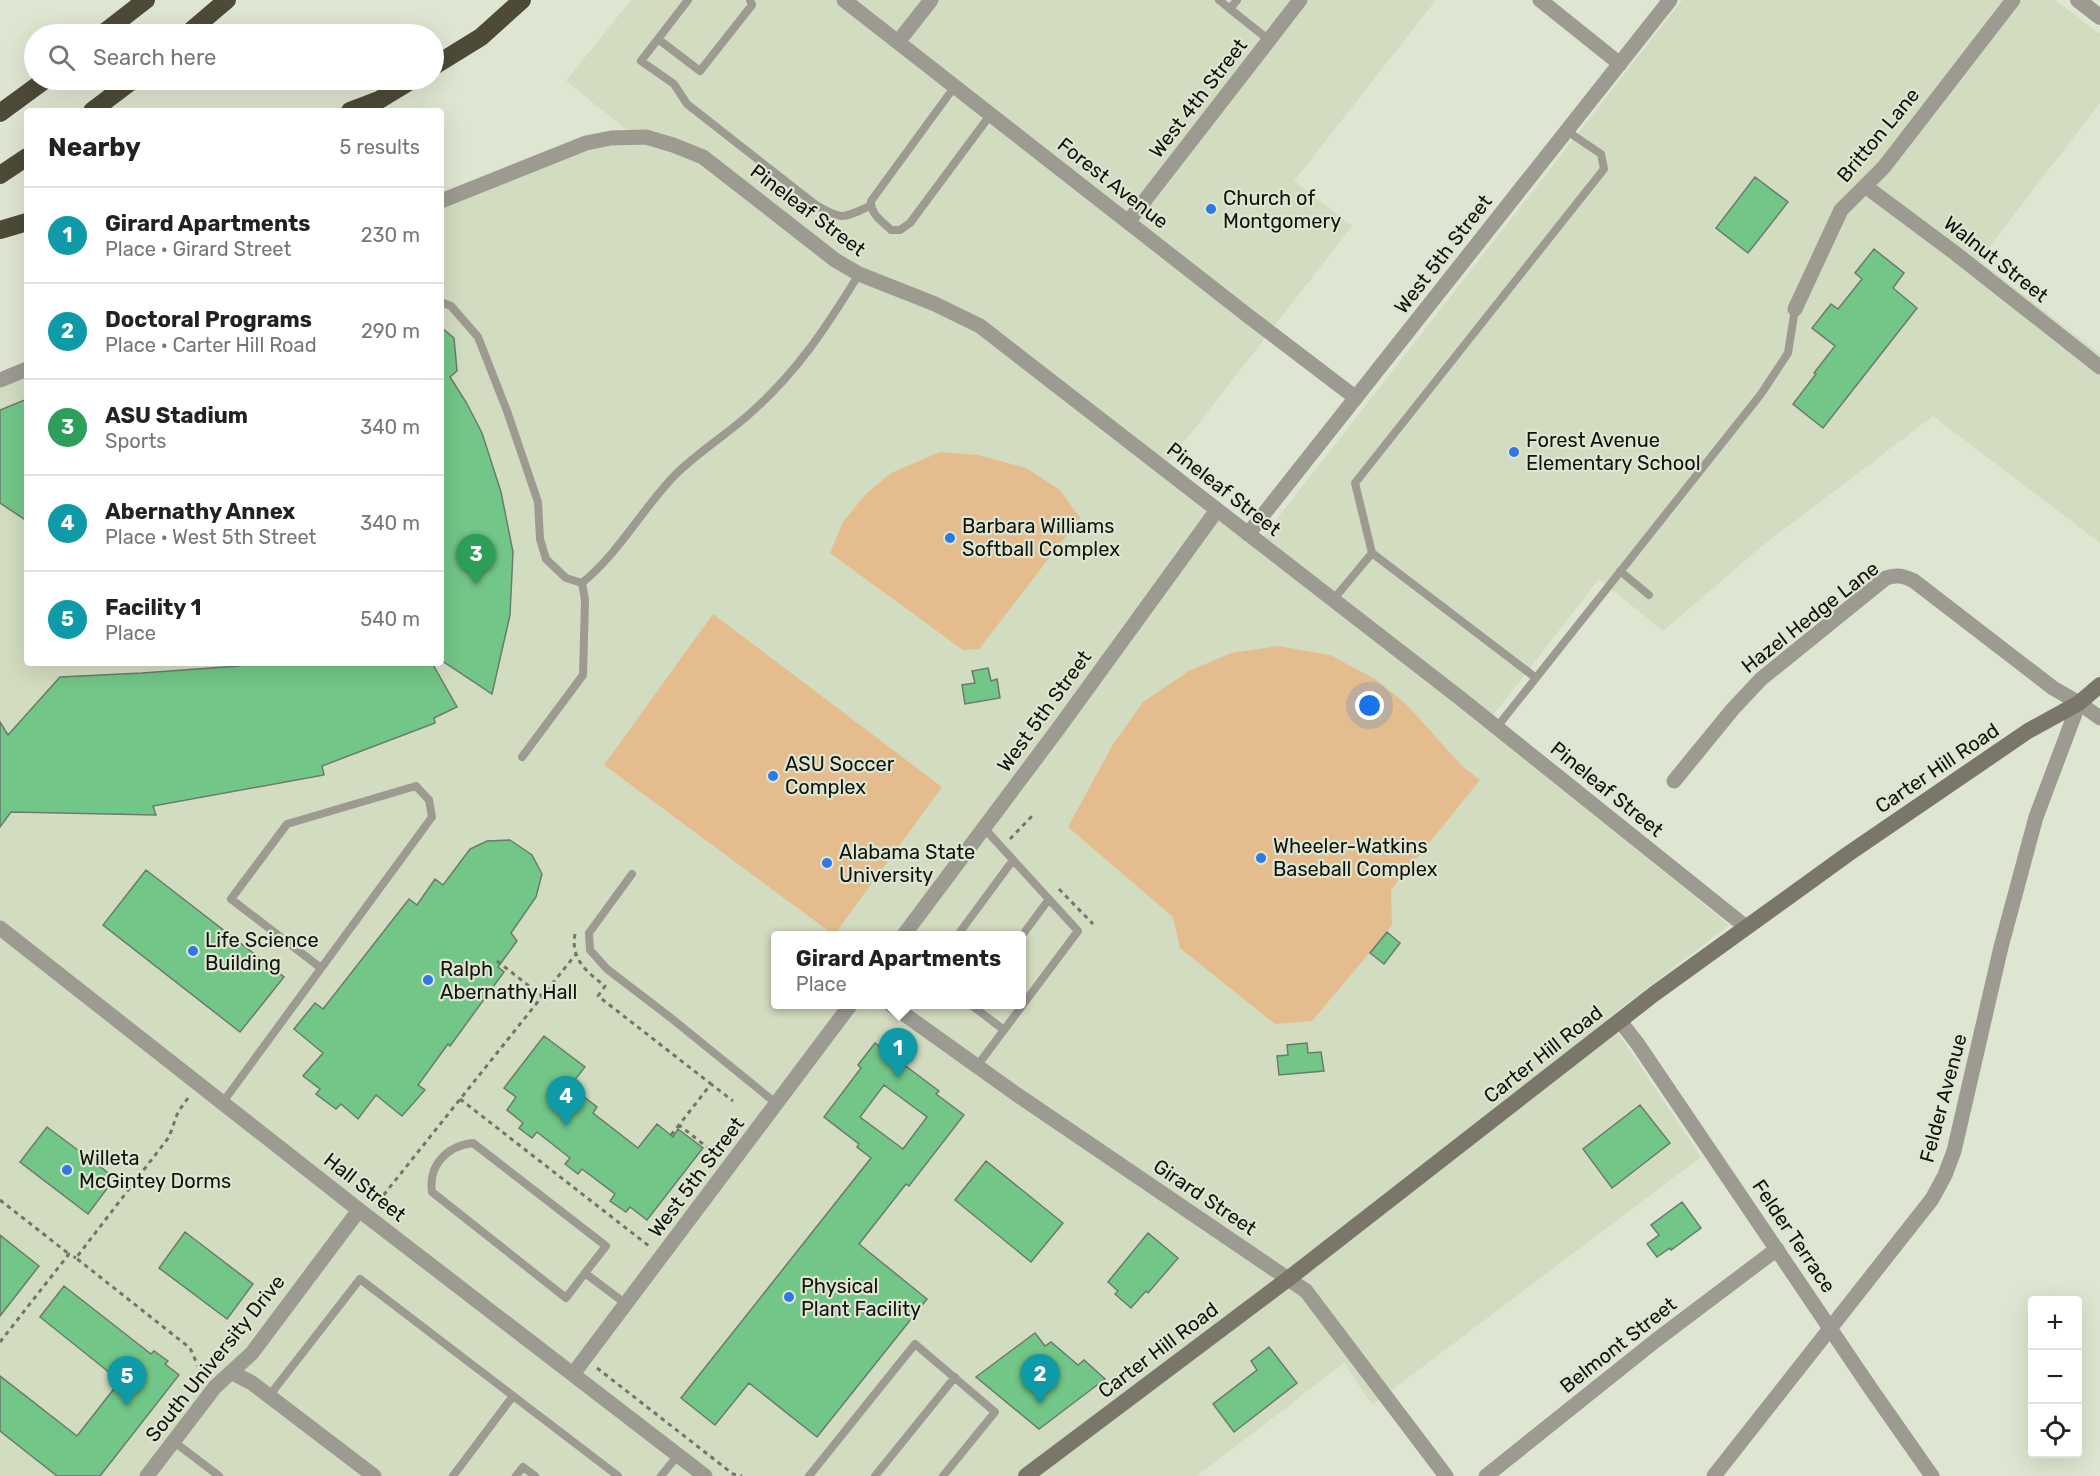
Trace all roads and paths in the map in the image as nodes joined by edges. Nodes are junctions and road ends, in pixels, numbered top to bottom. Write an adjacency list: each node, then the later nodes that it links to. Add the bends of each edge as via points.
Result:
1 (146, 0): 17 (highway)
2 (227, 0): 18 (highway)
3 (522, 0): 22 (highway, via 481,38)
4 (688, 0): 19 (lane)
5 (750, 0): 19 (lane, via 752,5 700,71)
6 (844, 0): 21 (street, Forest Avenue)
7 (931, 0): 21 (street)
8 (1219, 0): 15 (lane)
9 (1237, 0): 15 (lane)
10 (1300, 0): 20 (street, West 4th Street)
11 (1540, 0): 23 (street)
12 (1670, 0): 23 (street, West 5th Street)
13 (2013, 0): 35 (street, Britton Lane, via 1884,167)
14 (2078, 0): 16 (street)
15 (1230, 9): 20 (lane)
16 (2100, 17)
17 (115, 24)
18 (199, 24)
19 (658, 39): 37 (lane, via 641,61 674,84 687,104 816,206 835,217 844,217)
20 (1269, 40): 38 (street, West 4th Street)
21 (898, 42): 24 (street, Forest Avenue)
22 (444, 60)
23 (1620, 64): 32 (street, West 5th Street)
24 (955, 86): 31 (street, Forest Avenue); 37 (lane)
25 (31, 90): 30 (highway)
26 (120, 90): 28 (highway)
27 (395, 90): 29 (highway)
28 (96, 108)
29 (358, 108)
30 (0, 113)
31 (991, 114): 37 (lane, via 910,223 900,230 891,230); 38 (street, Forest Avenue)
32 (1567, 131): 47 (street, West 5th Street); 50 (lane, via 1601,154 1604,170 1355,483)
33 (24, 159): 34 (highway)
34 (0, 175)
35 (1865, 186): 43 (street, Britton Lane, via 1841,210); 44 (street, Walnut Street)
36 (444, 200): 41 (street, Pineleaf Street, via 586,143 646,137 703,157 835,260)
37 (870, 206)
38 (1128, 222): 47 (street, Forest Avenue)
39 (24, 223): 40 (highway)
40 (0, 230)
41 (859, 274): 48 (street, Pineleaf Street, via 980,326); 52 (lane, via 826,328 786,379 746,418 676,474 599,569)
42 (444, 303): 52 (lane, via 478,337 538,502 540,539 546,559 566,578)
43 (1795, 309): 51 (lane, via 1788,353 1761,394)
44 (2100, 367)
45 (24, 370): 46 (street)
46 (0, 380)
47 (1356, 398): 49 (street, West 5th Street)
48 (1217, 510): 49 (street, Pineleaf Street); 63 (street, West 5th Street)
49 (1248, 534): 54 (street, Pineleaf Street)
50 (1372, 553): 54 (lane); 55 (lane)
51 (1620, 572): 53 (lane); 55 (lane)
52 (582, 583): 60 (lane, via 584,675)
53 (1649, 595)
54 (1333, 600): 59 (street, Pineleaf Street)
55 (1536, 678): 59 (lane)
56 (2100, 684): 57 (main road, Carter Hill Road)
57 (2079, 703): 58 (street, Hazel Hedge Lane); 61 (street, Hazel Hedge Lane, via 2053,688 1914,580 1891,576 1761,679); 70 (main road, Carter Hill Road, via 2028,731); 105 (street, Felder Avenue, via 2019,874 1962,1119 1945,1174 1932,1199)
58 (2100, 718)
59 (1497, 727): 70 (street, Pineleaf Street)
60 (522, 757)
61 (1674, 781)
62 (1035, 813): 64 (path)
63 (984, 828): 65 (lane); 72 (street, West 5th Street)
64 (1010, 838)
65 (1013, 860): 68 (lane); 73 (lane)
66 (632, 874): 91 (lane, via 589,933 590,950 607,969)
67 (1052, 881): 69 (path)
68 (1049, 899): 74 (lane); 79 (lane, via 1078,931)
69 (1093, 924)
70 (1746, 927): 84 (main road, Carter Hill Road)
71 (0, 928): 90 (street, Hall Street)
72 (907, 931)
73 (961, 931)
74 (1025, 931)
75 (576, 954): 78 (path)
76 (497, 961): 78 (path)
77 (321, 968): 77 (lane, via 432,817 429,800 416,786 287,824 231,899); 90 (lane)
78 (542, 996): 88 (path)
79 (1026, 1000)
80 (848, 1009): 91 (street, West 5th Street)
81 (896, 1009): 86 (street, Girard Street)
82 (976, 1009): 85 (lane)
83 (1019, 1009): 85 (lane)
84 (1620, 1021): 99 (street, Felder Terrace); 103 (main road, Carter Hill Road)
85 (1004, 1029): 86 (lane)
86 (977, 1066): 103 (street, Girard Street)
87 (188, 1098): 101 (path, via 169,1137)
88 (460, 1099): 96 (path); 98 (path)
89 (733, 1101): 92 (path, via 711,1084)
90 (223, 1102): 97 (street, Hall Street)
91 (777, 1104): 104 (street, West 5th Street)
92 (679, 1125): 93 (path); 94 (path)
93 (670, 1135)
94 (717, 1155)
95 (0, 1200): 100 (path)
96 (378, 1202)
97 (359, 1210): 109 (street, South University Drive, via 252,1353); 110 (street, Hall Street)
98 (649, 1246)
99 (1777, 1249): 105 (street, Felder Terrace); 131 (street, Belmont Street)
100 (69, 1254): 101 (path); 106 (path)
101 (76, 1258): 108 (path, via 190,1348)
102 (585, 1273): 102 (lane, via 606,1246 473,1143 448,1152 435,1167 430,1179 432,1191 566,1298); 104 (lane)
103 (1288, 1279): 116 (main road, Carter Hill Road); 130 (street, Girard Street, via 1306,1291)
104 (626, 1304): 107 (street, West 5th Street)
105 (1831, 1328): 132 (street, Felder Avenue); 133 (street, Felder Terrace)
106 (0, 1342)
107 (586, 1358): 110 (street, West 5th Street); 126 (path, via 734,1474)
108 (198, 1366)
109 (231, 1372): 112 (street); 114 (street, South University Drive)
110 (573, 1374): 115 (street, Hall Street)
111 (955, 1377): 127 (lane, via 915,1344); 128 (lane); 129 (lane, via 995,1412)
112 (269, 1396): 113 (lane, via 360,1279); 119 (street)
113 (513, 1396): 120 (lane); 123 (lane)
114 (173, 1441): 117 (street, South University Drive); 118 (lane)
115 (678, 1455): 124 (lane); 125 (street, Hall Street)
116 (1032, 1474)
117 (147, 1476)
118 (219, 1476)
119 (374, 1476)
120 (453, 1476)
121 (516, 1476): 122 (lane, via 523,1467)
122 (535, 1476)
123 (618, 1476)
124 (661, 1476)
125 (705, 1476)
126 (742, 1476)
127 (809, 1476)
128 (875, 1476)
129 (943, 1476)
130 (1446, 1476)
131 (1486, 1476)
132 (1714, 1476)
133 (1932, 1476)

